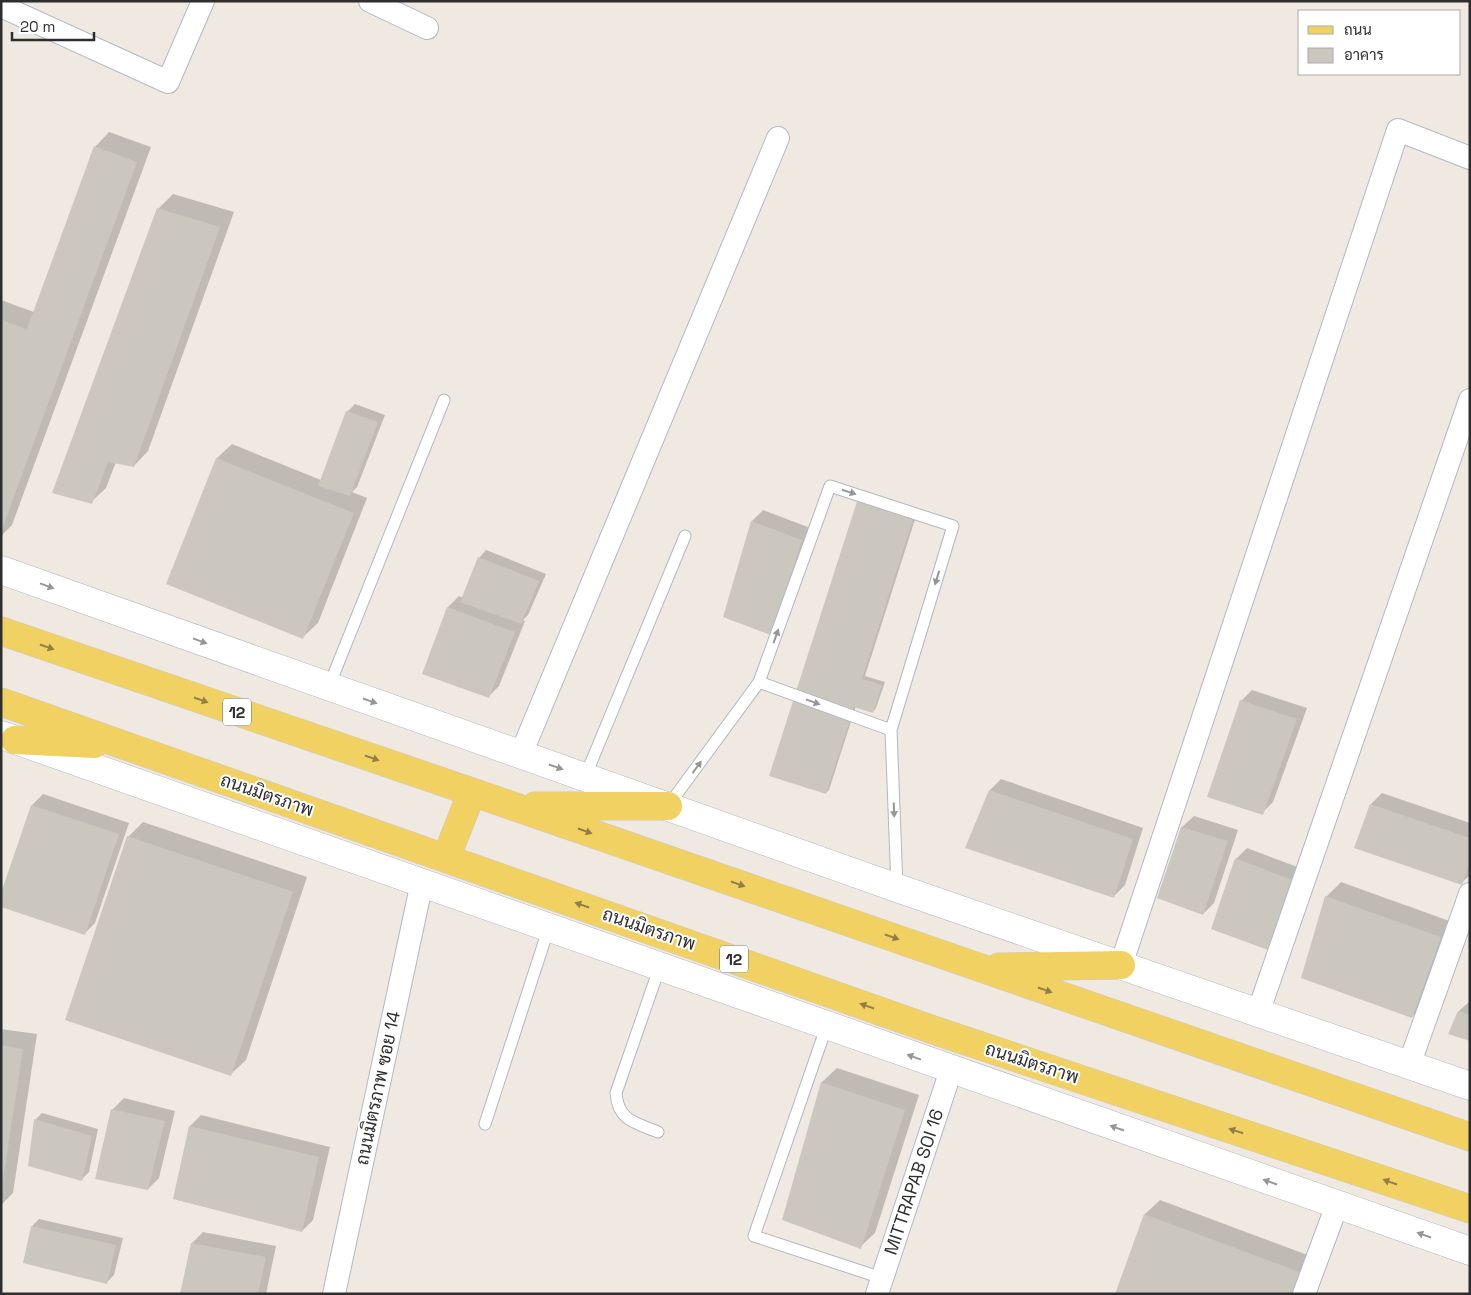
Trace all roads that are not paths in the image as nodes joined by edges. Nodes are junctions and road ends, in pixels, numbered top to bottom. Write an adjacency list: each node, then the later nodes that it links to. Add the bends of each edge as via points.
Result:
1 (203, 1): 3 (street, via 168,82)
2 (370, 1): 4 (street)
3 (1, 6)
4 (427, 28)
5 (778, 138): 18 (street)
6 (1470, 158): 28 (street, via 1398,130)
7 (444, 400): 13 (lane)
8 (1470, 400): 31 (street)
9 (685, 536): 19 (lane)
10 (1, 570): 13 (main road, one-way to 13)
11 (1, 631): 20 (main road, 12, one-way to 20)
12 (759, 682): 15 (lane, one-way to 15); 15 (lane, one-way to 15, via 830,486 953,526); 22 (lane, one-way to 12)
13 (329, 686): 18 (main road, one-way to 18)
14 (1, 702): 17 (main road, ถนนมิตรภาพ / 12)
15 (891, 730): 25 (lane, one-way to 25)
16 (8, 737): 17 (main road); 24 (main road)
17 (126, 745): 23 (main road, ถนนมิตรภาพ / 12)
18 (521, 754): 19 (main road, one-way to 19)
19 (585, 777): 22 (main road)
20 (472, 792): 21 (main road, 12); 23 (main road)
21 (513, 806): 22 (main road); 30 (main road, 12, one-way to 30)
22 (668, 806): 25 (main road)
23 (446, 858): 33 (main road, ถนนมิตรภาพ / 12, one-way to 23)
24 (422, 882): 27 (main road); 45 (street, ถนนมิตรภาพ ซอย 14)
25 (897, 888): 28 (main road)
26 (1470, 894): 34 (street)
27 (550, 927): 29 (main road); 38 (lane)
28 (1121, 965): 30 (main road); 31 (main road)
29 (660, 966): 32 (main road); 39 (lane, via 616,1093 621,1114)
30 (980, 968): 40 (main road, 12, one-way to 40)
31 (1258, 1013): 34 (main road)
32 (826, 1025): 35 (main road, one-way to 32); 44 (lane, via 754,1236)
33 (992, 1050): 37 (main road); 42 (main road, ถนนมิตรภาพ / 12, one-way to 33)
34 (1409, 1065): 36 (main road)
35 (951, 1070): 37 (main road); 44 (street, MITTRAPAB SOI 16)
36 (1470, 1086)
37 (1070, 1112): 41 (main road, one-way to 37)
38 (485, 1124)
39 (658, 1132)
40 (1470, 1137)
41 (1338, 1205): 43 (main road, one-way to 41); 46 (street)
42 (1470, 1209)
43 (1470, 1251)
44 (880, 1286)
45 (334, 1294)
46 (1304, 1294)

